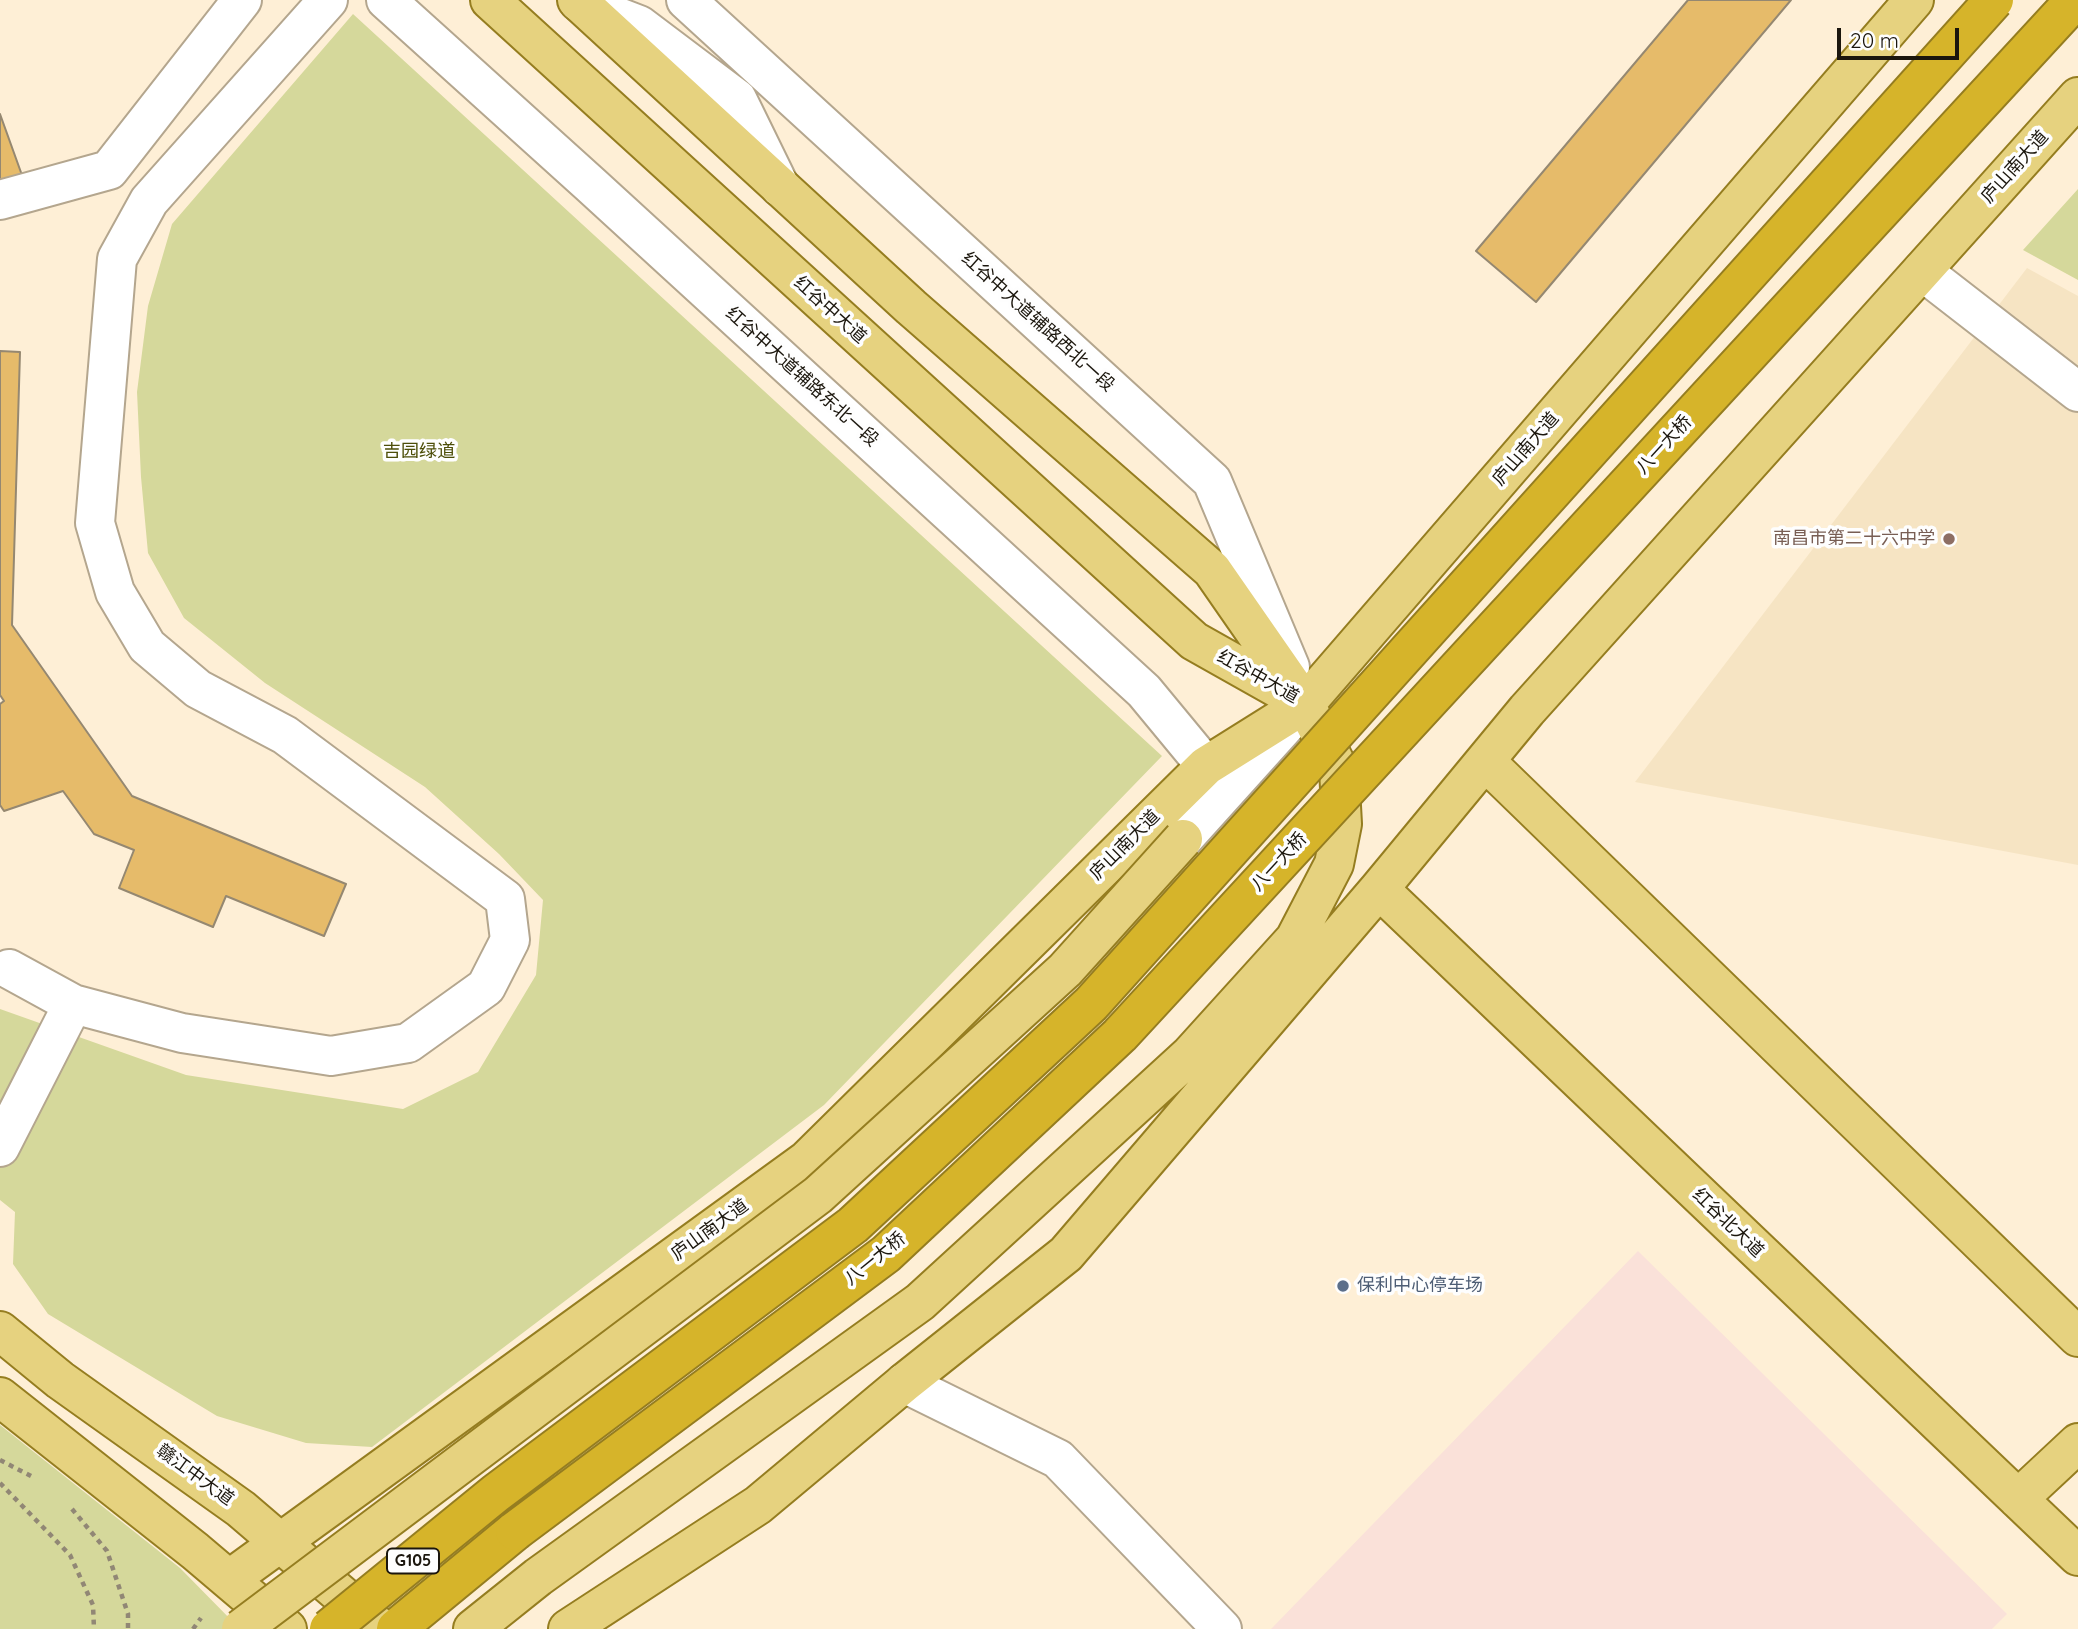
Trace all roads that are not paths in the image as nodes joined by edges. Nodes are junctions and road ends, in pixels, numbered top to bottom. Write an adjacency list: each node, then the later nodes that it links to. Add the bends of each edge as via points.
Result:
1 (242, 0): 11 (street)
2 (328, 0): 13 (street)
3 (386, 0): 18 (street, 红谷中大道辅路东北一段, via 1144,691)
4 (490, 0): 16 (main road, 红谷中大道, via 1194,641)
5 (686, 0): 16 (street, 红谷中大道辅路西北一段, via 1212,481)
6 (1914, 0): 16 (main road, 庐山南大道)
7 (1994, 0): 35 (highway, G105, bridge, via 1091,1004 853,1225 496,1493)
8 (2074, 0): 37 (highway, 八一大桥, bridge, via 1120,1035 886,1254 515,1531)
9 (578, 1): 16 (main road, 红谷中大道, via 911,307 1212,570)
10 (2078, 97): 14 (main road, 庐山南大道)
11 (109, 170): 12 (street); 13 (street)
12 (0, 200)
13 (149, 201): 22 (street, via 117,260 114,287 95,523 115,592 148,646 198,689 285,735 505,899 510,940 486,987 408,1043 331,1056 182,1033)
14 (1922, 271): 15 (street); 17 (main road, 庐山南大道)
15 (2078, 392)
16 (1305, 704): 18 (main road, 庐山南大道); 19 (street); 38 (main road, via 1339,770 1342,824 1334,864 1295,939 1190,1055 920,1302 538,1577)
17 (1485, 761): 20 (main road, 庐山南大道); 25 (main road)
18 (1206, 766): 30 (main road, 庐山南大道, via 807,1160)
19 (1183, 839): 33 (main road, bridge, via 1066,971 818,1195)
20 (1379, 889): 26 (main road, 庐山南大道, via 1066,1254); 29 (main road, 红谷北大道)
21 (3, 972): 22 (street)
22 (73, 1004): 23 (street)
23 (0, 1147)
24 (0, 1331): 30 (main road, 赣江中大道)
25 (2078, 1337)
26 (904, 1384): 39 (main road, 庐山南大道, via 758,1505); 40 (street, via 1058,1459)
27 (0, 1397): 32 (main road)
28 (2078, 1443): 29 (main road)
29 (2018, 1499): 31 (main road, 红谷北大道)
30 (281, 1541): 32 (main road, 庐山南大道); 36 (main road, 赣江中大道)
31 (2078, 1556)
32 (230, 1579): 34 (main road)
33 (241, 1629)
34 (287, 1629)
35 (329, 1629)
36 (381, 1629)
37 (396, 1629)
38 (473, 1629)
39 (568, 1629)
40 (1222, 1629)

